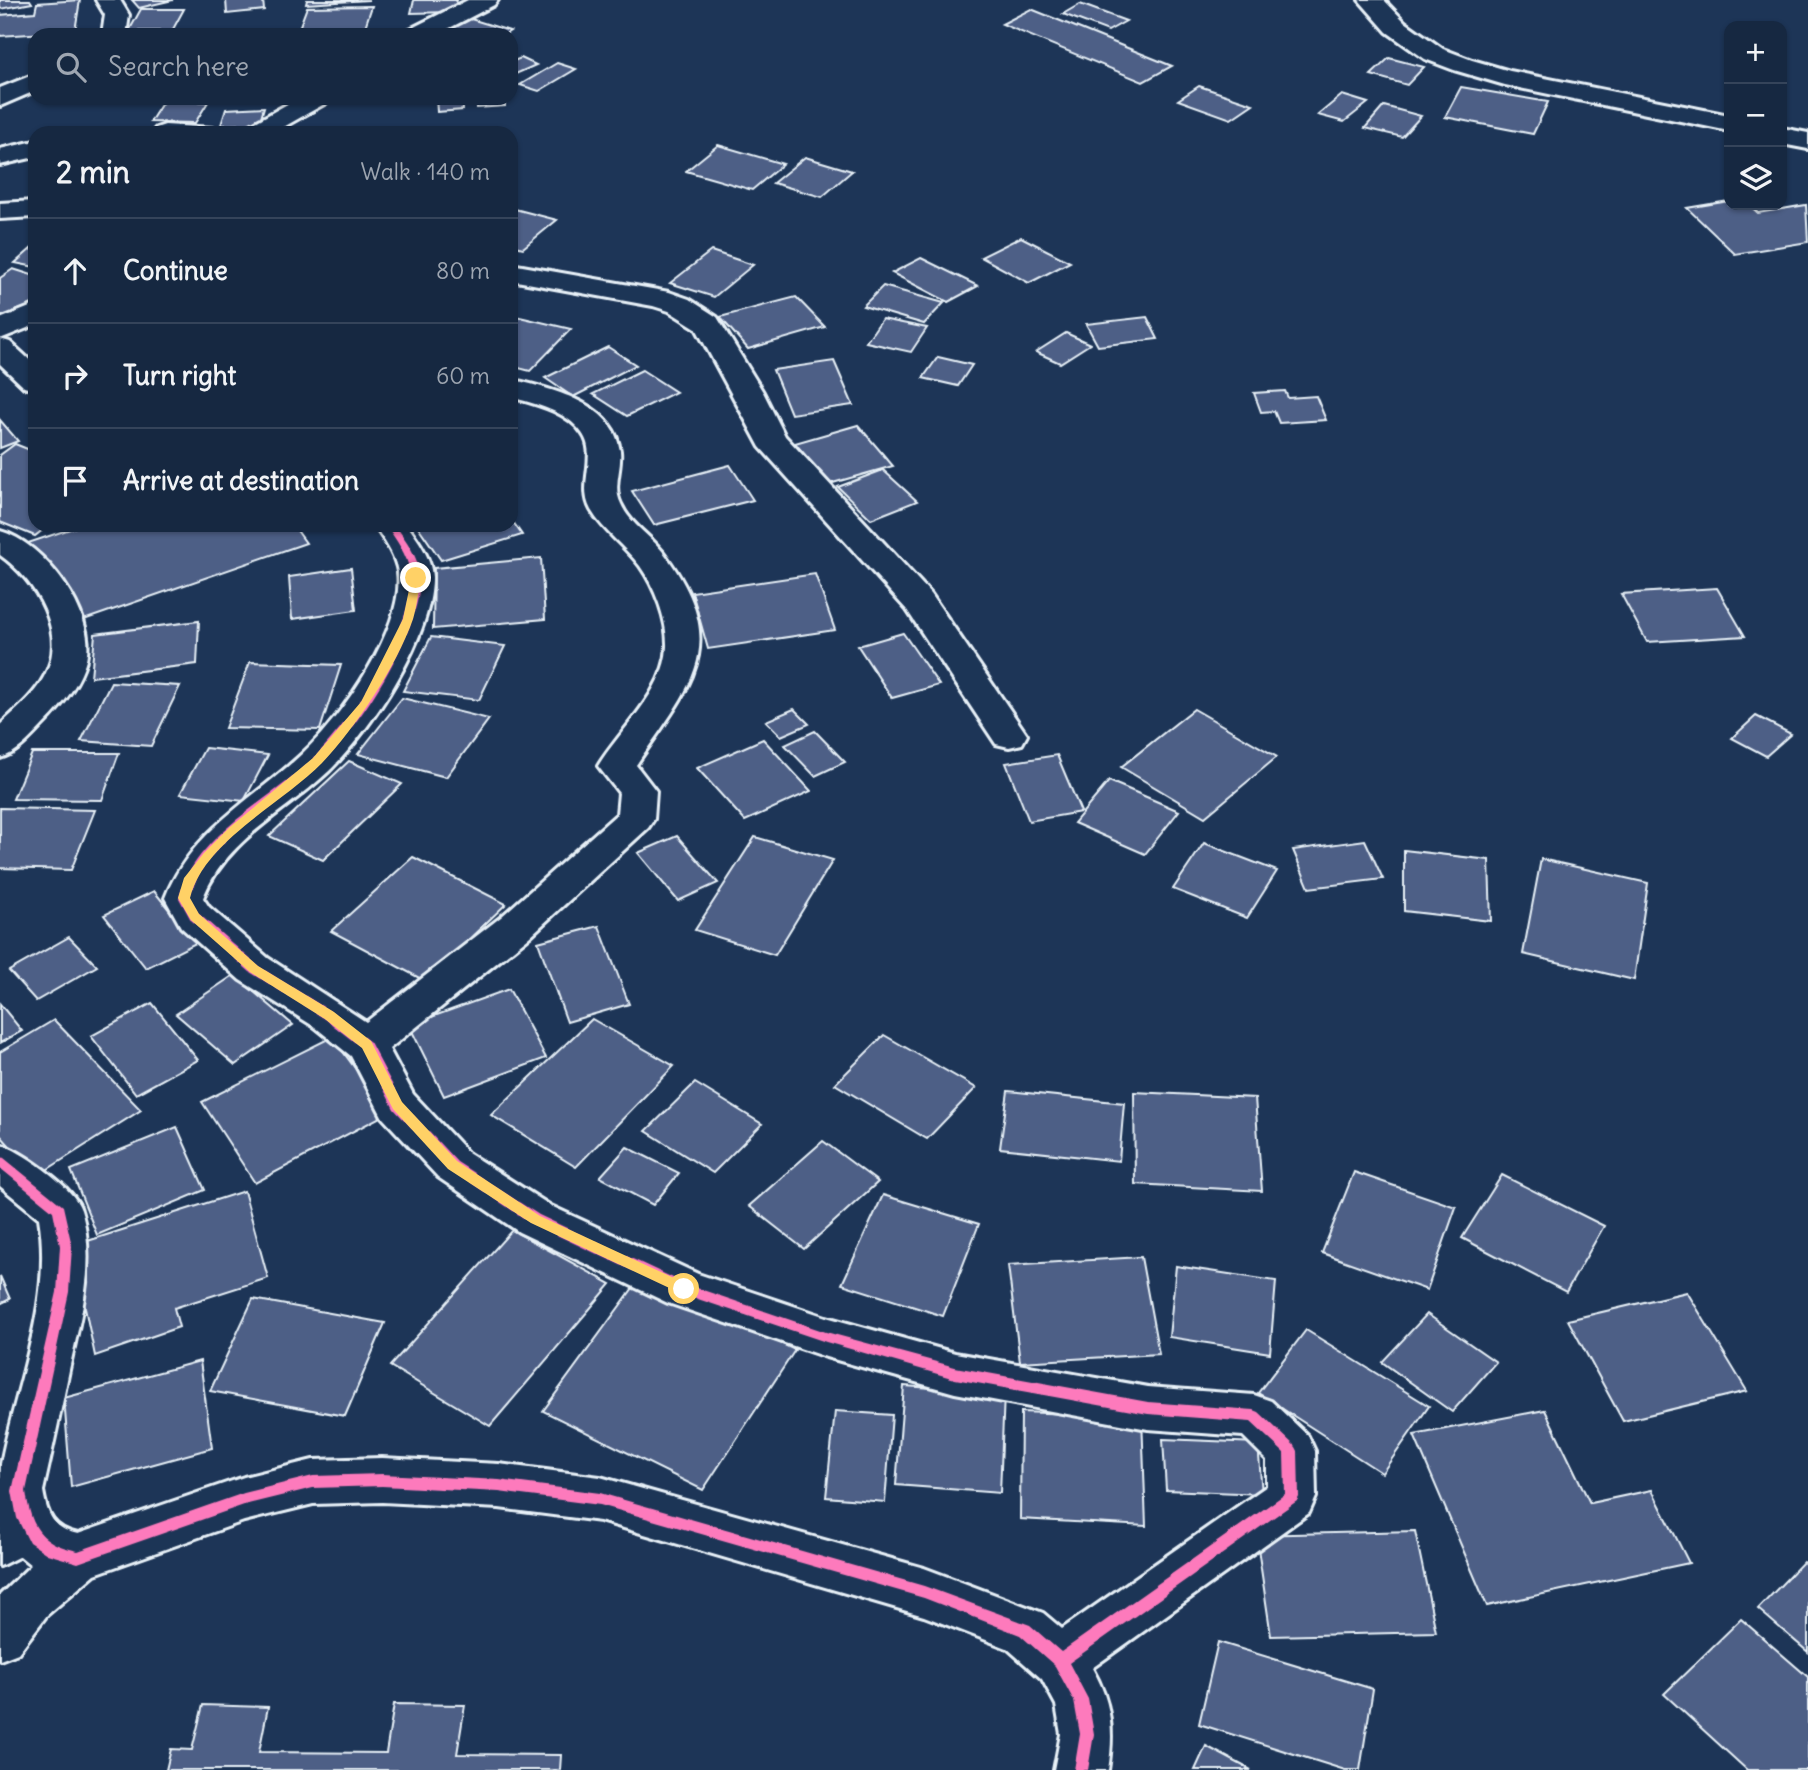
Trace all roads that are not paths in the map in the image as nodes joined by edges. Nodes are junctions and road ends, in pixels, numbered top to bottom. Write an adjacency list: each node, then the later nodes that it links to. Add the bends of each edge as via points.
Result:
1 (108, 0): 4 (street, via 117,15)
2 (486, 0): 5 (street)
3 (1371, 0): 9 (street, via 1396,27 1434,54 1463,65 1505,78)
4 (115, 28)
5 (431, 28)
6 (28, 84): 7 (street)
7 (0, 98)
8 (304, 105): 10 (street)
9 (1724, 122)
10 (267, 126)
11 (1787, 137): 12 (street)
12 (1808, 141)
13 (28, 151): 14 (street)
14 (0, 157)
15 (28, 209): 16 (street)
16 (0, 211)
17 (518, 273): 25 (street, via 659,298 679,304 707,323 771,440 919,602)
18 (28, 317): 19 (street)
19 (0, 330)
20 (0, 348): 21 (street)
21 (28, 374)
22 (518, 390): 27 (street, via 566,407 595,429 605,457 602,499 663,580 678,616 684,649 674,680 616,766 638,791 635,819 515,927)
23 (396, 532): 27 (street, via 408,547 416,578 408,619 365,703 317,761 208,856 188,881 184,898 195,917 254,969)
24 (0, 541): 26 (street, via 37,570 72,629 70,660 56,689)
25 (1009, 735)
26 (0, 746)
27 (366, 1045): 32 (street, via 398,1106 453,1165 535,1219 684,1289 826,1337 955,1373 1148,1408 1254,1416 1290,1451 1292,1497)
28 (0, 1161): 29 (street, via 59,1209 66,1246 62,1293)
29 (11, 1531): 30 (street, via 57,1554)
30 (78, 1557): 31 (street, via 29,1598); 32 (street, via 244,1499 313,1482 499,1486 600,1499 924,1592 1026,1630)
31 (0, 1636)
32 (1060, 1661): 33 (street, via 1081,1699 1087,1734)
33 (1080, 1770)

